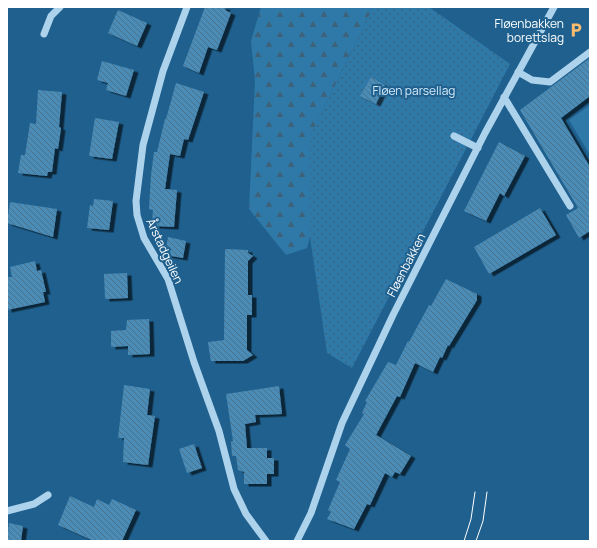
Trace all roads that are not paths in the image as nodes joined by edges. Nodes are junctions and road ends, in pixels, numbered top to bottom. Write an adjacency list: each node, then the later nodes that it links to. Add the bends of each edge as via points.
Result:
1 (60, 7): 4 (street, via 51,16)
2 (187, 7): 13 (street, Årstadgeilen, via 163,71 143,144 136,201 137,215 144,238 168,279 219,431 234,489 246,514)
3 (554, 7): 6 (street, Fløenbakken)
4 (44, 34)
5 (590, 52): 6 (street, via 550,82 532,80)
6 (518, 72): 7 (street, Fløenbakken)
7 (504, 97): 9 (street, Fløenbakken); 10 (street)
8 (454, 136): 9 (street)
9 (478, 148): 14 (street, Fløenbakken, via 393,315 342,423 311,513)
10 (570, 206)
11 (48, 495): 12 (street, via 34,504)
12 (7, 511)
13 (266, 541)
14 (297, 541)

